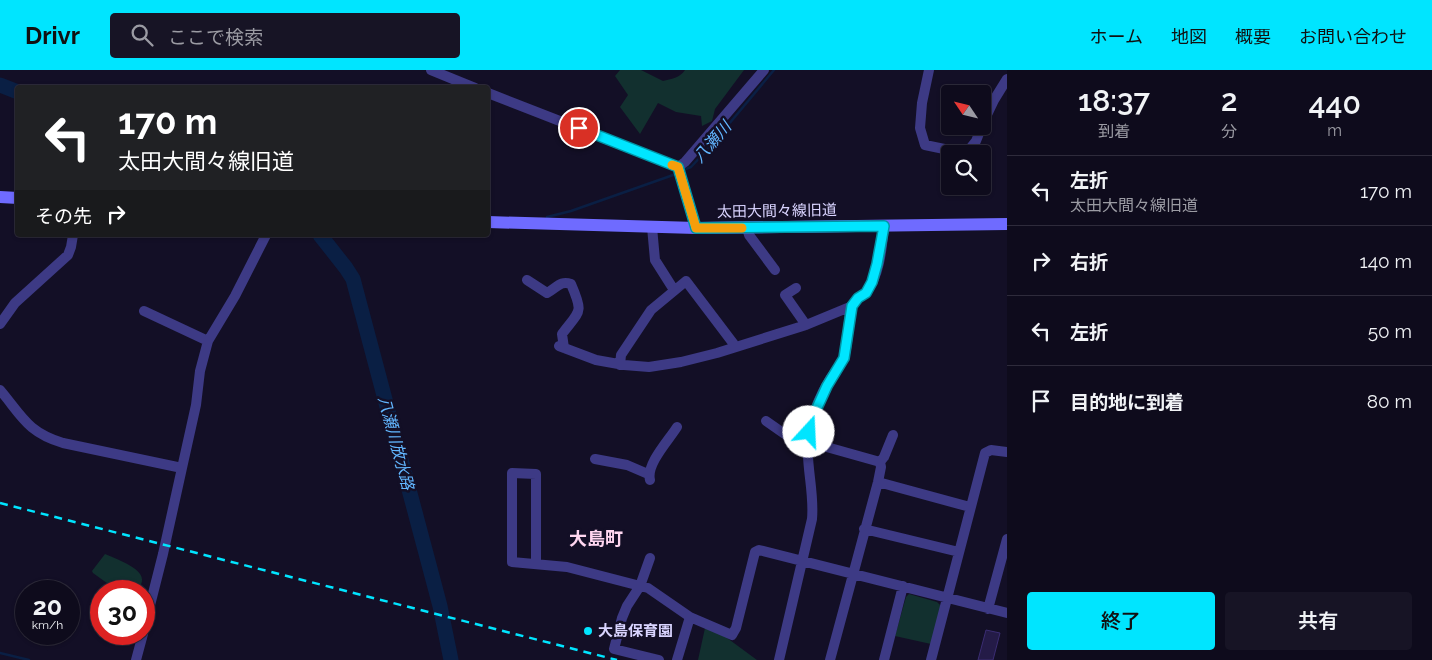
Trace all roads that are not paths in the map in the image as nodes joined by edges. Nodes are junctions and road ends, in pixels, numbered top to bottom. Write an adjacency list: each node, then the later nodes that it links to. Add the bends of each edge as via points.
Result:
1 (431, 70): 5 (street)
2 (764, 70): 9 (street)
3 (929, 70): 8 (street, via 920,128 925,145 968,151)
4 (1007, 79): 7 (street)
5 (468, 85)
6 (490, 94): 9 (street)
7 (991, 106)
8 (978, 135)
9 (680, 172): 16 (street)
10 (0, 197): 11 (street)
11 (15, 198)
12 (490, 222): 15 (street, 太田大間々線旧道)
13 (1007, 224): 14 (street, 太田大間々線旧道)
14 (884, 226): 17 (street, 太田大間々線旧道); 24 (street, via 872,282)
15 (652, 227): 16 (street, 太田大間々線旧道); 23 (street, via 655,260)
16 (696, 228): 17 (street, 太田大間々線旧道)
17 (747, 228): 20 (street)
18 (73, 237): 26 (street, via 68,255 15,303)
19 (265, 237): 28 (street)
20 (775, 270)
21 (527, 280): 30 (street, via 547,293 560,283 571,284 580,311 562,334 561,347)
22 (796, 288): 27 (street, via 785,295)
23 (674, 290): 29 (street, via 686,281); 30 (street, via 651,310 621,355)
24 (852, 306): 27 (street); 35 (street, via 844,358 811,421)
25 (144, 311): 28 (street)
26 (0, 324)
27 (806, 326): 29 (street)
28 (208, 341): 39 (street)
29 (736, 347): 30 (street, via 649,367)
30 (620, 365)
31 (0, 390): 39 (street, via 27,424 47,438)
32 (766, 421): 35 (street, via 796,442)
33 (677, 427): 37 (street, via 651,465 649,477 627,465)
34 (893, 435): 38 (street)
35 (807, 444): 38 (street); 46 (street, via 814,508)
36 (1007, 452): 41 (street, via 991,450 985,453)
37 (595, 459)
38 (880, 462): 40 (street)
39 (182, 468): 50 (street)
40 (878, 482): 41 (street); 42 (street)
41 (970, 507): 44 (street)
42 (864, 529): 44 (street); 49 (street)
43 (1007, 539): 48 (street)
44 (959, 552): 53 (street)
45 (650, 558): 51 (street)
46 (804, 560): 49 (street); 56 (street, via 757,550 732,635); 61 (street)
47 (536, 563): 47 (street, via 536,474 512,473 512,562); 51 (street, via 567,567)
48 (1004, 565): 54 (street)
49 (853, 574): 52 (street); 62 (street)
50 (155, 586)
51 (640, 586): 56 (street, via 657,593); 59 (street, via 622,618 614,649)
52 (903, 586): 53 (street); 63 (street)
53 (948, 598): 54 (street); 64 (street)
54 (988, 608): 55 (street)
55 (1007, 613)
56 (690, 617): 60 (street)
57 (140, 645): 58 (street)
58 (136, 660)
59 (659, 660)
60 (677, 660)
61 (779, 660)
62 (830, 660)
63 (884, 660)
64 (931, 660)

